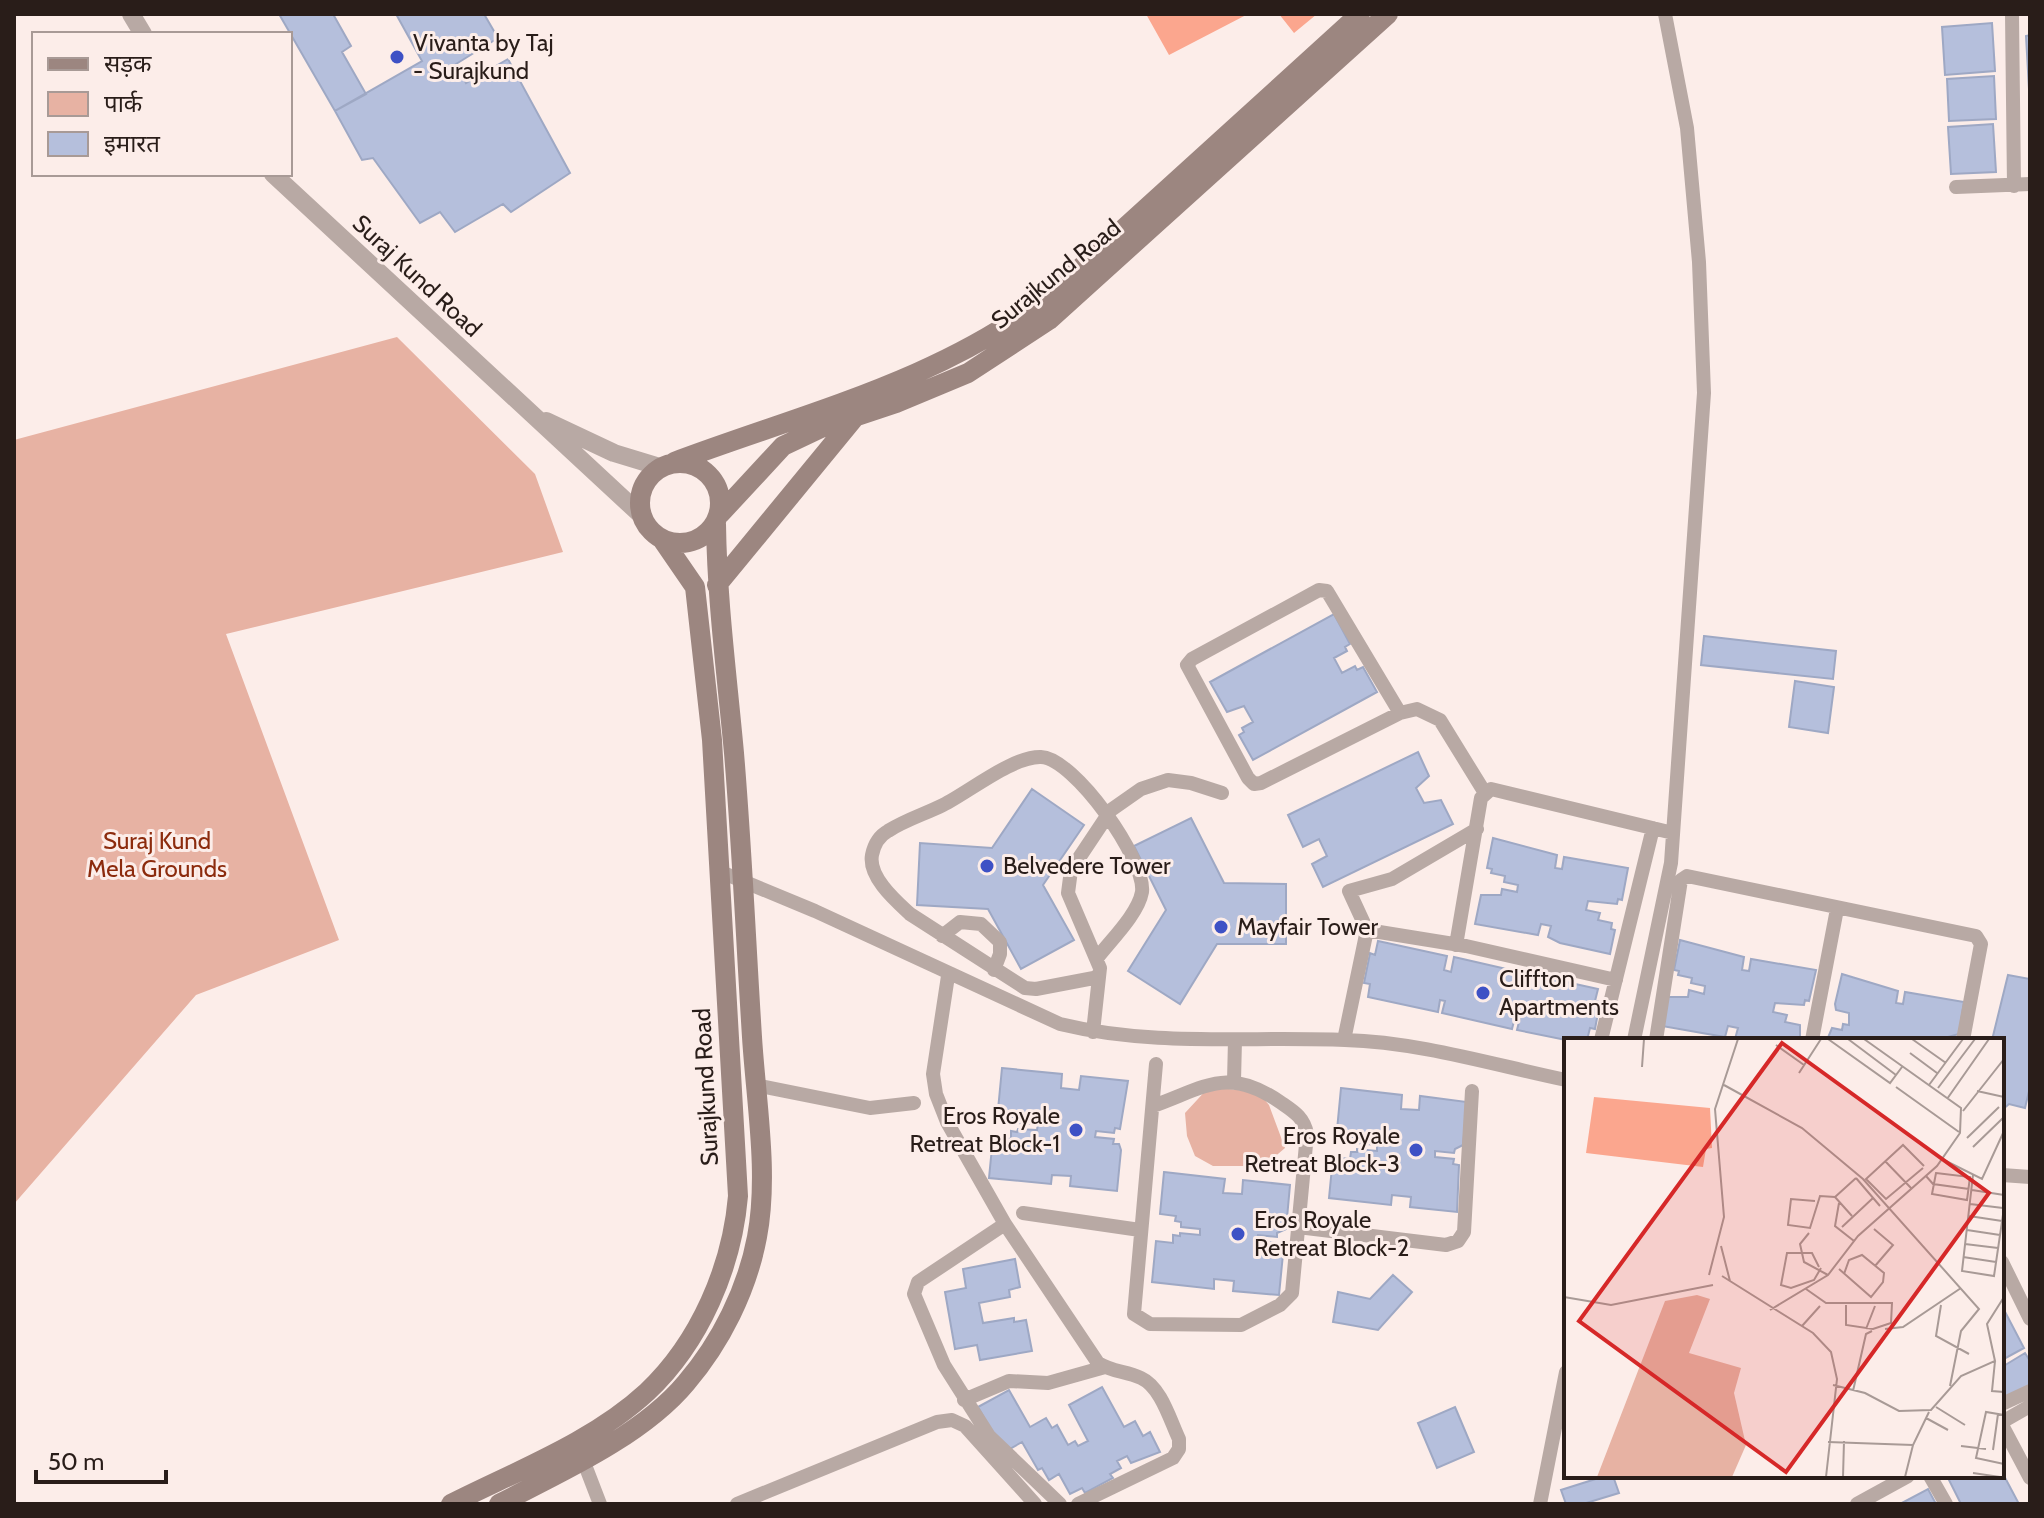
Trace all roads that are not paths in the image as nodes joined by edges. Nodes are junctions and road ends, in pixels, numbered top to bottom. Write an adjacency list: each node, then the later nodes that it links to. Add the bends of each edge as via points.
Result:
1 (131, 14): 6 (street)
2 (1360, 14): 13 (main road, Surajkund Road, via 1065,282 1006,328 941,364)
3 (1388, 14): 12 (main road, Surajkund Road, via 1049,320 968,373)
4 (1665, 14): 24 (street, via 1688,142 1704,393)
5 (2012, 14): 9 (street)
6 (142, 32)
7 (275, 176): 11 (street, Suraj Kund Road)
8 (2030, 184): 9 (street)
9 (2014, 186): 10 (street)
10 (1956, 187)
11 (529, 413): 13 (street, via 614,453); 14 (street, Suraj Kund Road)
12 (855, 417): 15 (main road, Surajkund Road, via 783,446); 17 (main road)
13 (667, 465): 14 (main road, via 643,486); 15 (main road, via 697,465 709,474 718,488)
14 (642, 516): 16 (main road)
15 (718, 519): 16 (main road, via 699,539); 17 (main road, Surajkund Road)
16 (662, 539): 25 (main road, Surajkund Road, via 695,587)
17 (717, 585): 26 (main road, Surajkund Road)
18 (1400, 713): 18 (street, via 1327,591 1306,597 1187,665 1254,784); 20 (street, via 1417,709 1440,720)
19 (1222, 793): 21 (street, via 1191,783 1154,782)
20 (1485, 793): 22 (street, via 1498,789); 23 (street)
21 (1106, 818): 29 (street, via 1082,782 1043,757 1011,766 886,832 871,859 876,876 910,914); 31 (street, via 1067,882); 31 (street, via 1136,864 1142,893)
22 (1653, 828): 24 (street); 35 (street)
23 (1477, 829): 28 (street, via 1392,879 1349,891); 30 (street)
24 (1673, 833): 38 (street)
25 (721, 872): 26 (street); 67 (main road, Surajkund Road, via 738,1196 735,1228 711,1298 678,1354 646,1393)
26 (744, 883): 33 (street); 47 (main road, Surajkund Road)
27 (1837, 909): 39 (street, via 1684,876); 40 (street); 41 (street, via 1976,936 1981,944)
28 (1367, 930): 30 (street); 43 (street)
29 (942, 936): 32 (street); 32 (street, via 960,922 981,924 1000,942)
30 (1456, 945): 35 (street)
31 (1098, 957): 34 (street)
32 (994, 970): 34 (street, via 1014,984 1036,989)
33 (948, 976): 36 (street, via 1060,1024); 54 (street, via 933,1074 936,1094)
34 (1099, 977): 36 (street)
35 (1616, 980): 37 (street)
36 (1093, 1032): 42 (street)
37 (1602, 1038)
38 (1634, 1038)
39 (1656, 1038)
40 (1812, 1038)
41 (1963, 1038)
42 (1235, 1040): 43 (street); 46 (street)
43 (1344, 1040): 45 (street, via 1380,1042)
44 (1156, 1064): 50 (street)
45 (1564, 1080)
46 (1234, 1081): 50 (street); 55 (street, via 1261,1089 1305,1124)
47 (755, 1085): 49 (street, via 870,1108); 67 (main road, Surajkund Road, via 758,1234 742,1291 686,1383 653,1413)
48 (1472, 1091): 55 (street, via 1464,1232 1458,1241 1446,1245)
49 (914, 1103)
50 (1153, 1106): 56 (street)
51 (2004, 1175): 52 (street)
52 (2030, 1177)
53 (1023, 1213): 56 (street)
54 (1005, 1224): 59 (street); 62 (street, via 914,1286 944,1365)
55 (1298, 1227): 56 (street, via 1292,1293 1241,1325 1140,1320 1133,1306)
56 (1140, 1230)
57 (2004, 1266): 58 (street)
58 (2030, 1319)
59 (1105, 1367): 62 (street, via 1048,1383 1009,1381); 78 (street, via 1150,1384 1179,1439 1179,1449 1173,1458)
60 (1564, 1382): 79 (street)
61 (2030, 1391): 63 (street)
62 (964, 1400): 77 (street, via 1002,1451)
63 (2004, 1403)
64 (2030, 1406): 65 (street)
65 (2004, 1423)
66 (2004, 1428): 70 (street)
67 (579, 1450): 72 (main road, Surajkund Road); 73 (main road, Surajkund Road); 74 (street)
68 (1905, 1478): 71 (street)
69 (1931, 1478): 80 (street)
70 (2030, 1478)
71 (1861, 1503)
72 (451, 1504)
73 (499, 1504)
74 (600, 1504)
75 (737, 1504): 76 (street, via 952,1420 965,1426)
76 (1035, 1504)
77 (1060, 1504)
78 (1078, 1504)
79 (1540, 1504)
80 (1946, 1504)

